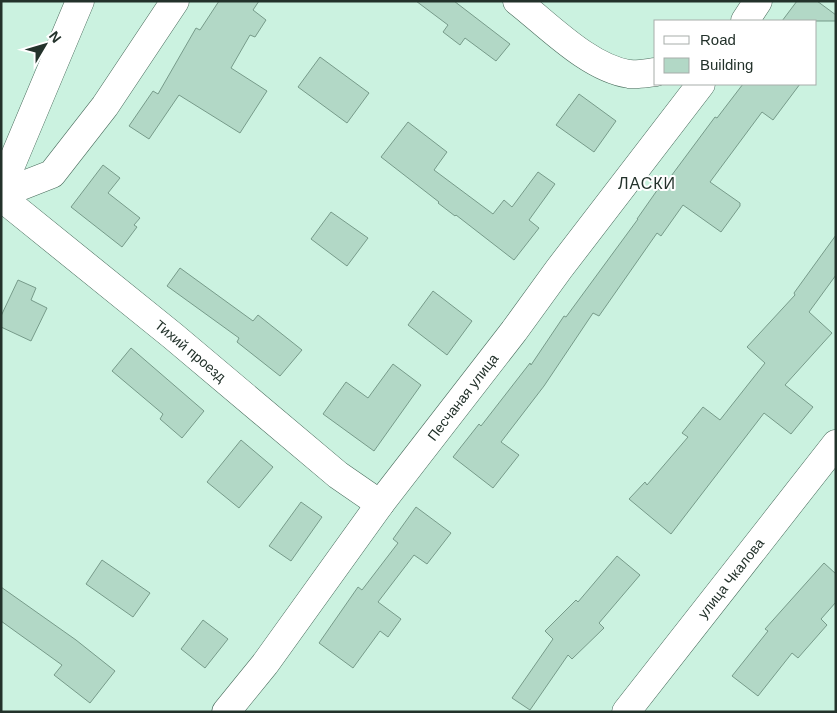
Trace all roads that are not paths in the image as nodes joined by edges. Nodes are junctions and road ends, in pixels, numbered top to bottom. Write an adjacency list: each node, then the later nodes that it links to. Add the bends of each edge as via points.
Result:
1 (80, 1): 8 (street)
2 (175, 1): 9 (street, via 105,106 52,174)
3 (517, 1): 6 (street, via 586,56 608,69 631,74)
4 (758, 1): 5 (street)
5 (746, 20)
6 (654, 72)
7 (700, 85): 11 (street, Песчаная улица)
8 (1, 189)
9 (1, 196): 11 (street, Тихий проезд, via 338,475)
10 (836, 444): 13 (street, улица Чкалова)
11 (380, 504): 12 (street, Песчаная улица, via 265,664)
12 (226, 712)
13 (626, 712)

